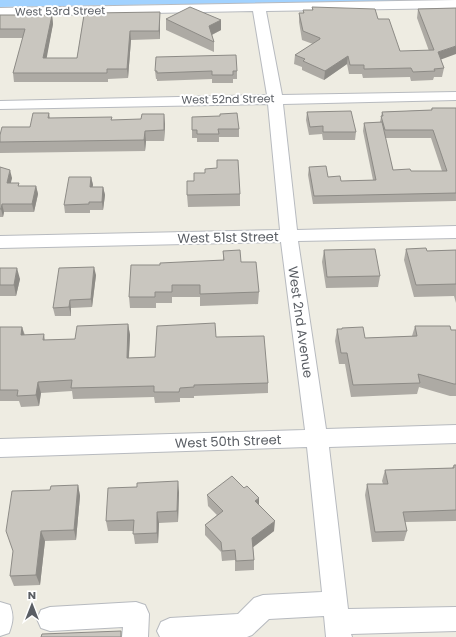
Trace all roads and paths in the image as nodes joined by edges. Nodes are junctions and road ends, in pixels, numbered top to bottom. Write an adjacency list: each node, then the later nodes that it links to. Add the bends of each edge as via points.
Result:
1 (456, 4): 2 (street, West 53rd Street)
2 (259, 7): 3 (street, West 53rd Street); 5 (street, West 2nd Avenue)
3 (0, 12)
4 (456, 96): 5 (street, West 52nd Street)
5 (275, 98): 6 (street, West 52nd Street); 8 (street, West 2nd Avenue)
6 (0, 105)
7 (456, 232): 8 (street, West 51st Street)
8 (290, 236): 9 (street, West 51st Street); 11 (street, West 2nd Avenue)
9 (0, 242)
10 (456, 434): 11 (street, West 50th Street)
11 (317, 438): 12 (street, West 50th Street); 16 (street, West 2nd Avenue)
12 (0, 448)
13 (0, 614): 17 (street)
14 (50, 619): 19 (street, via 136,614)
15 (456, 619): 16 (street)
16 (337, 621): 18 (street, via 264,607 243,626)
17 (0, 624)
18 (170, 631)
19 (135, 637)

